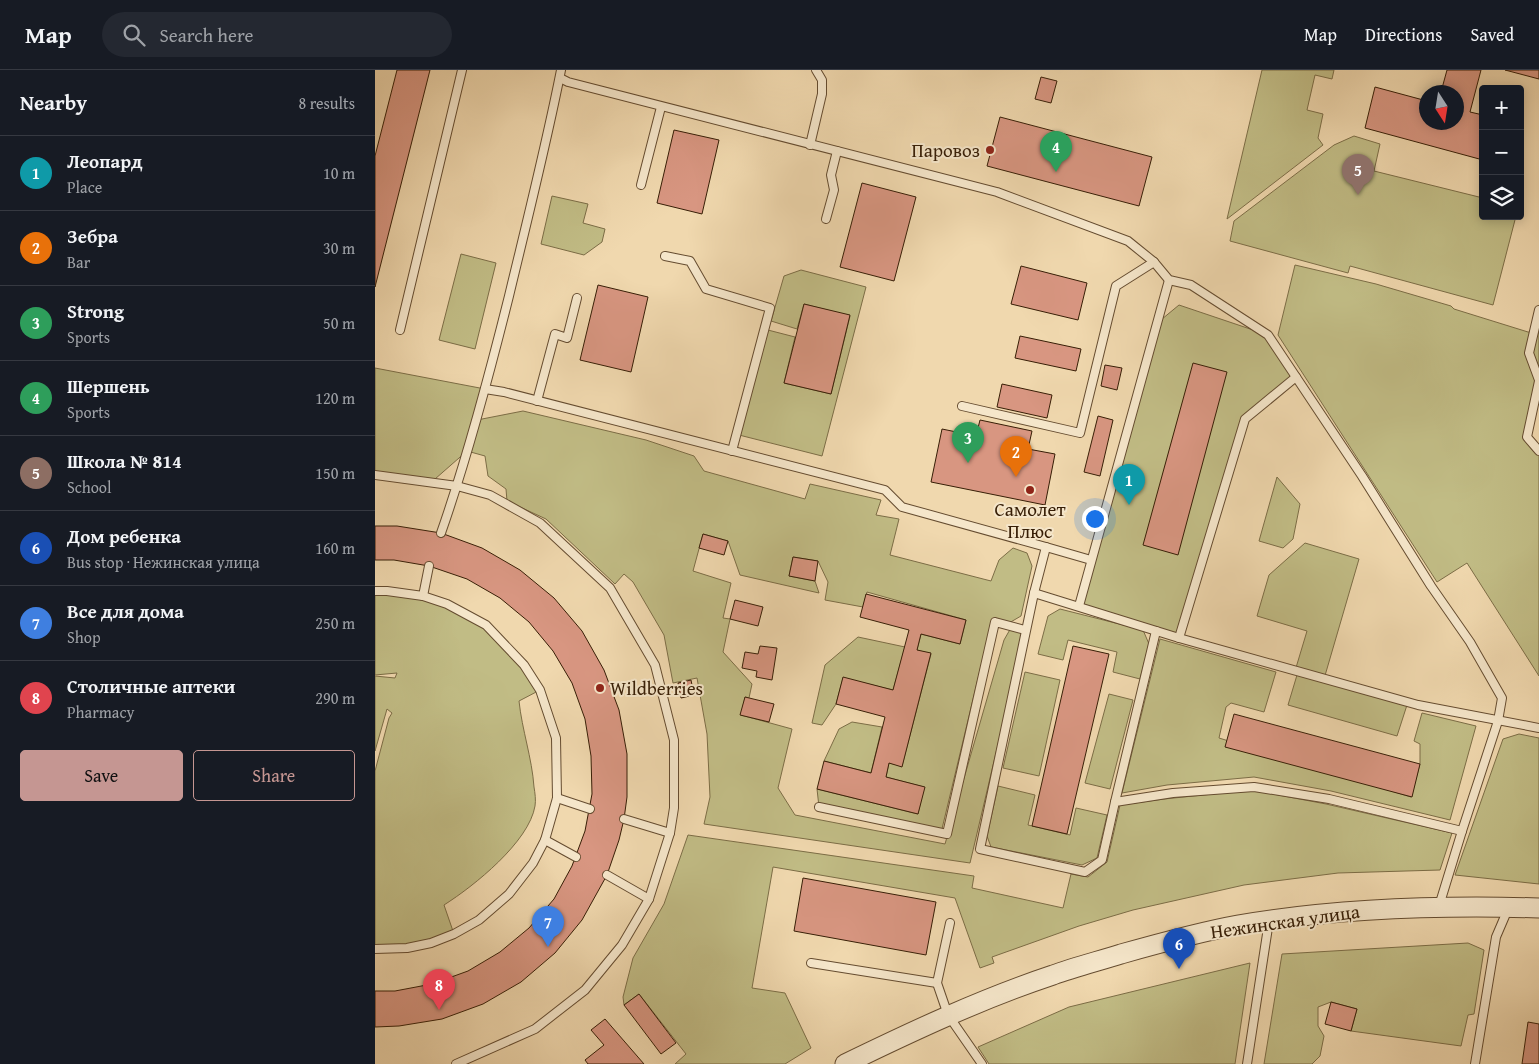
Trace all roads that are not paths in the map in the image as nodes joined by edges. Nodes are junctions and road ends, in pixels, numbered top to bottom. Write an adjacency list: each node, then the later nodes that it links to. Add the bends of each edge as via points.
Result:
1 (462, 70): 14 (lane)
2 (816, 70): 5 (lane, via 822,80 822,94)
3 (560, 74): 4 (lane, via 568,82); 17 (lane, via 529,216)
4 (661, 106): 5 (lane); 7 (lane)
5 (810, 144): 6 (lane)
6 (837, 151): 8 (lane, via 831,175 834,190); 10 (lane, via 997,192 1128,241)
7 (641, 185)
8 (826, 219)
9 (665, 256): 20 (lane, via 690,261 706,289 770,308)
10 (1154, 262): 11 (lane); 19 (lane, via 1117,286 1080,434)
11 (1169, 280): 15 (lane, via 1191,285 1268,335); 26 (lane)
12 (577, 298): 18 (lane, via 567,338 555,334)
13 (1539, 310): 16 (lane, via 1529,353)
14 (400, 330)
15 (1296, 377): 34 (lane, via 1245,419); 35 (lane, via 1470,642 1503,698)
16 (1539, 380): 21 (lane, via 1527,437)
17 (485, 389): 18 (lane); 23 (lane)
18 (537, 401): 20 (lane)
19 (962, 406)
20 (732, 451): 25 (lane, via 885,490 902,507)
21 (1539, 451)
22 (375, 475): 23 (lane)
23 (457, 486): 24 (lane); 43 (lane, via 490,495 540,523 610,588 655,665 674,740 674,808)
24 (441, 533)
25 (1046, 547): 26 (lane); 29 (lane)
26 (1091, 560): 31 (lane)
27 (429, 566): 30 (lane)
28 (375, 591): 30 (lane)
29 (1034, 594): 31 (lane); 32 (lane)
30 (423, 596): 37 (lane, via 447,604 485,626 525,665 540,690 556,738)
31 (1079, 606): 33 (lane)
32 (1025, 630): 38 (lane, via 980,848 1085,872 1101,860); 39 (lane, via 995,622 947,834)
33 (1156, 631): 34 (lane); 38 (lane)
34 (1179, 638): 35 (lane, via 1417,705)
35 (1498, 721): 36 (lane); 42 (lane)
36 (1539, 728)
37 (557, 798): 40 (lane); 44 (lane)
38 (1115, 802): 42 (lane, via 1254,787 1329,799)
39 (819, 807)
40 (590, 809)
41 (624, 819): 43 (lane)
42 (1462, 831): 48 (lane)
43 (670, 833): 47 (lane)
44 (545, 840): 45 (lane); 53 (lane, via 533,863 509,894 479,920 431,943)
45 (576, 857)
46 (607, 875): 47 (lane)
47 (649, 899): 57 (lane, via 623,945 585,990 535,1029)
48 (1439, 907): 49 (street, Нежинская улица); 51 (street, Нежинская улица, via 1367,909)
49 (1509, 907): 50 (street, Нежинская улица); 61 (lane, via 1496,937)
50 (1539, 908)
51 (1269, 921): 56 (street, Нежинская улица, via 1171,940 1052,975); 60 (lane)
52 (950, 923): 55 (lane)
53 (375, 949)
54 (811, 963): 55 (lane)
55 (937, 983): 56 (lane)
56 (948, 1015): 58 (street, Нежинская улица); 59 (lane)
57 (457, 1064)
58 (845, 1064)
59 (982, 1064)
60 (1247, 1064)
61 (1475, 1064)

